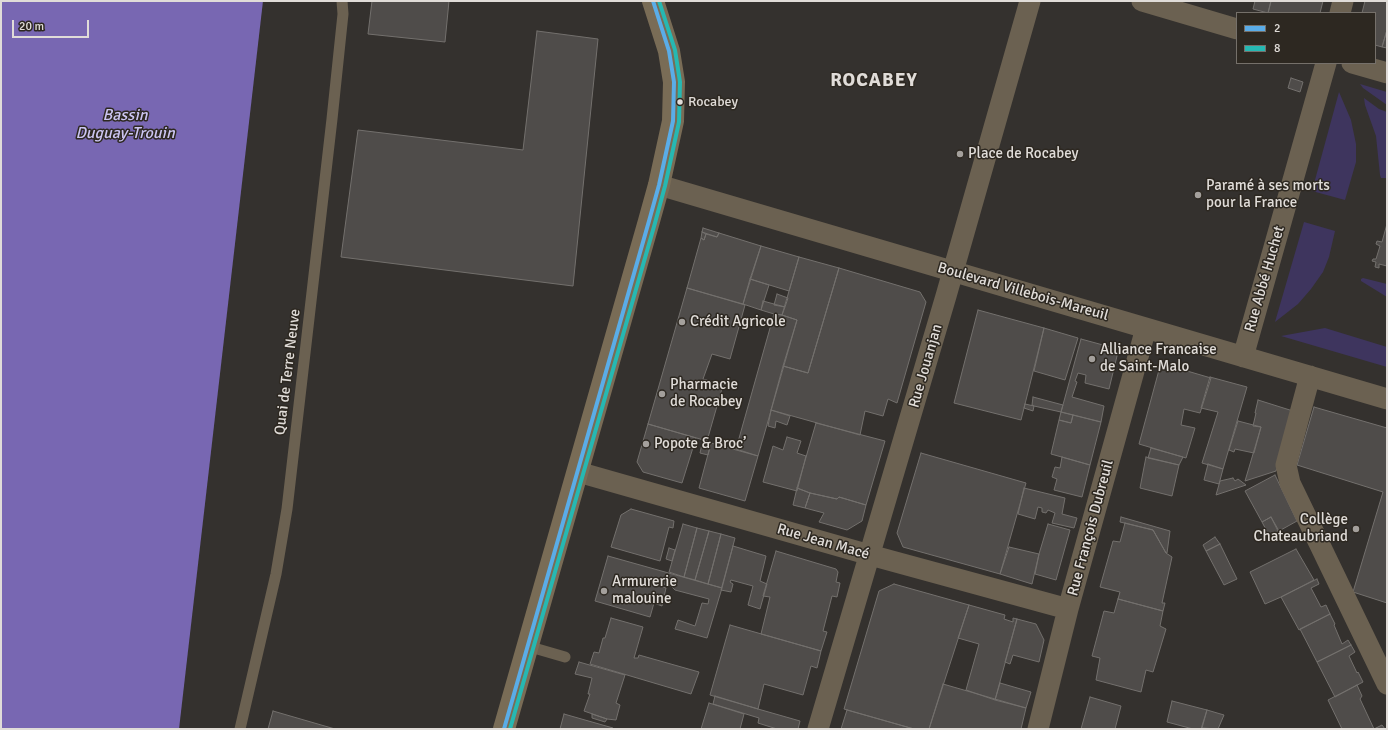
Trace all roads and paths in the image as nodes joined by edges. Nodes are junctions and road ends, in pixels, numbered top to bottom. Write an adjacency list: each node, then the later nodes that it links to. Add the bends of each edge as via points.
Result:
1 (342, 1): 23 (lane, Quai de Terre Neuve, via 332,119 285,522 276,574)
2 (653, 1): 11 (main road, via 669,51 674,82 673,121)
3 (1030, 1): 12 (street, Rue Jouanjan)
4 (1142, 1): 7 (street)
5 (1343, 1): 6 (street)
6 (1340, 12)
7 (1236, 29)
8 (1326, 64): 14 (street, Rue Abbé Huchet)
9 (1356, 64): 10 (street)
10 (1387, 73)
11 (659, 185): 12 (street, Boulevard Villebois-Mareuil); 17 (main road)
12 (953, 272): 13 (street, Boulevard Villebois-Mareuil); 18 (street, Rue Jouanjan)
13 (1146, 328): 14 (street, Boulevard Villebois-Mareuil); 19 (street, Rue François Dubreuil)
14 (1243, 357): 15 (street, Boulevard Villebois-Mareuil)
15 (1310, 376): 16 (street, Boulevard Villebois-Mareuil); 22 (street, via 1286,465 1290,483)
16 (1387, 399)
17 (578, 472): 18 (street, Rue Jean Macé); 20 (main road)
18 (870, 555): 19 (street, Rue Jean Macé); 25 (street, Rue Jouanjan)
19 (1068, 609): 26 (street, Rue François Dubreuil)
20 (527, 646): 21 (lane); 24 (main road)
21 (565, 657)
22 (1387, 684)
23 (240, 729)
24 (504, 729)
25 (818, 729)
26 (1038, 729)

